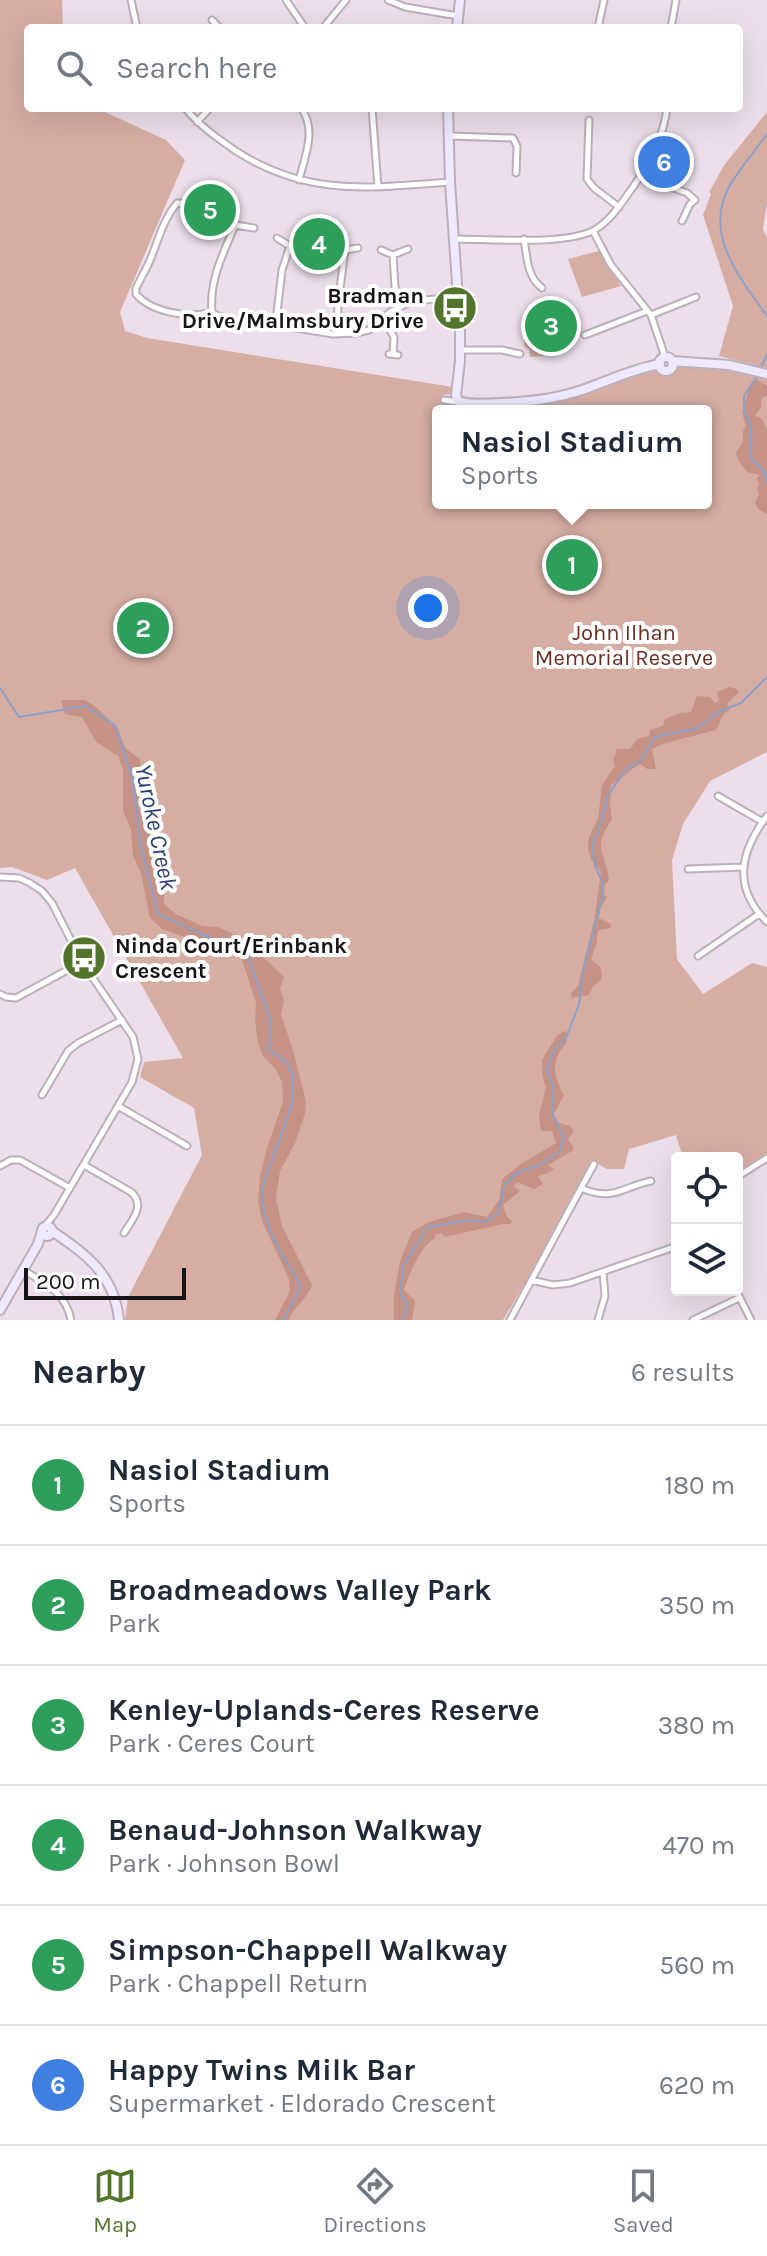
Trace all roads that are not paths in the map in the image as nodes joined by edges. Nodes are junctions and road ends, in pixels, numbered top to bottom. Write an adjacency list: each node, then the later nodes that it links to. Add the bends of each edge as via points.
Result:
1 (131, 0): 10 (street)
2 (286, 0): 12 (street)
3 (346, 0): 13 (street)
4 (388, 0): 8 (street)
5 (460, 0): 8 (street)
6 (604, 0): 15 (street)
7 (676, 0): 16 (street)
8 (458, 16): 14 (street)
9 (212, 20): 11 (street)
10 (136, 24)
11 (216, 24)
12 (302, 24)
13 (326, 24)
14 (457, 24)
15 (599, 24)
16 (672, 24)
17 (188, 112): 24 (street)
18 (206, 112): 24 (street)
19 (304, 112): 28 (street, via 309,142)
20 (372, 112): 30 (street)
21 (448, 112): 25 (street)
22 (666, 112): 27 (street)
23 (589, 120): 32 (street, via 587,179)
24 (197, 122): 28 (street, via 254,162)
25 (448, 136): 26 (street, via 513,138); 29 (street)
26 (516, 173)
27 (641, 176): 32 (street); 34 (street, via 695,200)
28 (299, 180): 30 (street)
29 (450, 182): 30 (street); 39 (street)
30 (378, 187)
31 (200, 204): 53 (street, via 176,201 136,294 168,311)
32 (619, 207): 37 (street)
33 (222, 213): 35 (street)
34 (682, 221)
35 (235, 225): 36 (street); 53 (street, via 214,279)
36 (254, 228)
37 (593, 231): 40 (street); 54 (street, via 611,265)
38 (277, 238): 43 (street)
39 (454, 239): 40 (street); 50 (street)
40 (524, 239): 49 (street, via 530,272)
41 (309, 243): 43 (street)
42 (334, 245): 46 (street)
43 (290, 246): 56 (street)
44 (358, 248): 46 (street)
45 (408, 249): 48 (street)
46 (345, 250): 57 (street)
47 (381, 250): 48 (street)
48 (393, 255): 52 (street, via 395,287)
49 (542, 288)
50 (458, 297): 52 (street); 59 (street)
51 (696, 297): 54 (street)
52 (404, 304): 55 (street)
53 (212, 312): 56 (street, via 265,324)
54 (649, 313): 58 (street); 62 (street)
55 (383, 319): 57 (street, via 367,331); 60 (street, via 394,337)
56 (276, 321): 57 (street)
57 (337, 334)
58 (585, 335)
59 (460, 350): 61 (street); 65 (street)
60 (393, 354)
61 (520, 354)
62 (666, 361): 63 (street, via 711,362); 65 (street, via 531,402)
63 (767, 374)
64 (444, 400): 65 (street)
65 (459, 402)
66 (718, 796): 67 (street)
67 (765, 819): 68 (street)
68 (743, 867): 69 (street); 71 (street)
69 (688, 869)
70 (0, 877): 74 (street, via 26,880 48,897)
71 (759, 914): 72 (street); 73 (street)
72 (767, 922)
73 (698, 956)
74 (82, 962): 75 (street, via 16,998); 76 (street)
75 (0, 994)
76 (122, 1020): 77 (street, via 68,1051); 78 (street, via 138,1059)
77 (42, 1095)
78 (118, 1106): 79 (street); 82 (street)
79 (187, 1146)
80 (767, 1158): 84 (street)
81 (594, 1164): 87 (street)
82 (84, 1165): 86 (street); 89 (street, via 138,1198 139,1207)
83 (0, 1166): 86 (street, via 20,1160)
84 (743, 1173)
85 (651, 1181): 87 (street, via 605,1195)
86 (70, 1188): 88 (street)
87 (581, 1188): 93 (street)
88 (48, 1231): 91 (street); 97 (street, via 87,1256 106,1280)
89 (124, 1233)
90 (671, 1248): 92 (street)
91 (23, 1270): 95 (street); 96 (street, via 57,1292)
92 (603, 1272): 93 (street, via 562,1285); 99 (street, via 605,1296)
93 (531, 1280): 98 (street)
94 (739, 1298): 100 (street); 101 (street)
95 (0, 1310)
96 (71, 1320)
97 (119, 1320)
98 (510, 1320)
99 (598, 1320)
100 (693, 1320)
101 (751, 1320)

